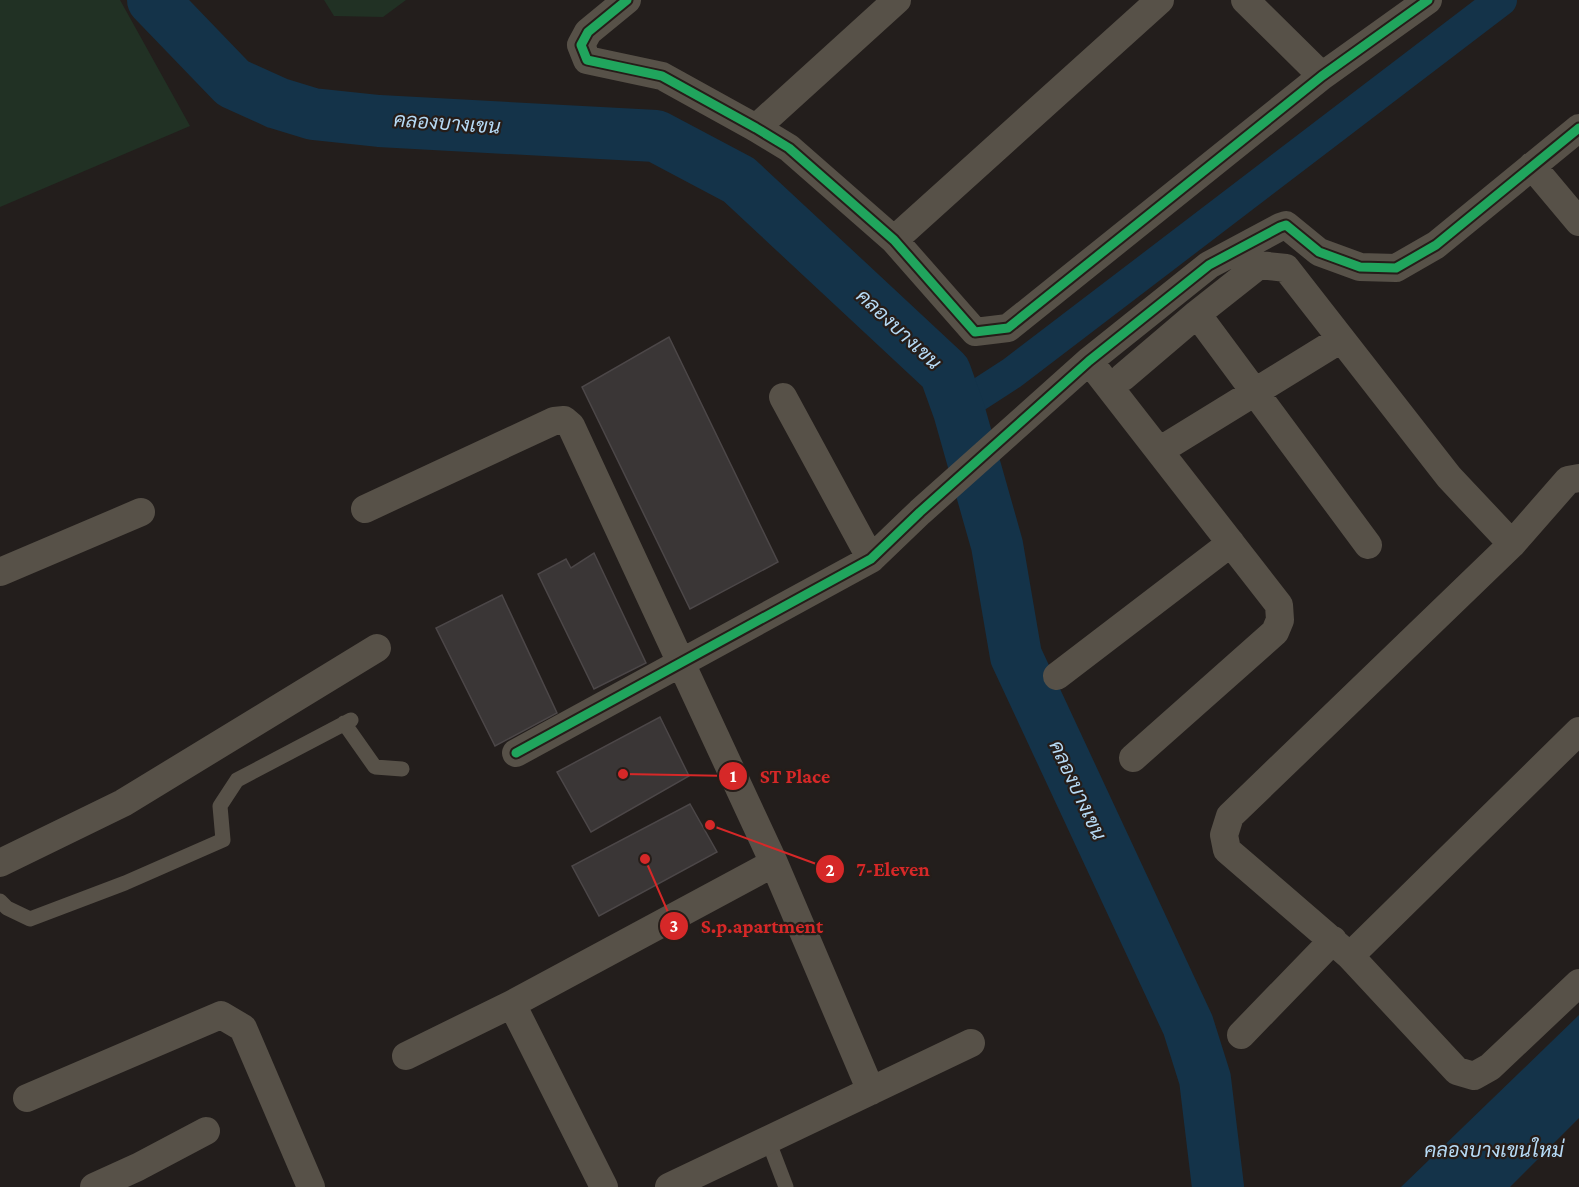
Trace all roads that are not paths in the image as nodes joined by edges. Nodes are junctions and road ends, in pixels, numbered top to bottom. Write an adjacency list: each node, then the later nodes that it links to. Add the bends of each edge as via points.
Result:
1 (627, 0): 7 (street, via 588,32 580,45 587,60 662,76)
2 (897, 0): 7 (street)
3 (1160, 0): 11 (street)
4 (1245, 0): 6 (street)
5 (1428, 0): 6 (street)
6 (1322, 76): 11 (street, via 1008,328 975,332)
7 (756, 128): 11 (street, via 789,148)
8 (1579, 128): 9 (street)
9 (1532, 166): 10 (street); 14 (street, via 1436,245 1396,268 1360,267 1319,252 1291,228 1280,226 1209,265)
10 (1579, 222)
11 (894, 240)
12 (1197, 314): 13 (street, via 1259,265 1278,266 1286,268); 15 (street); 16 (street)
13 (1341, 339): 16 (street); 23 (street, via 1449,477)
14 (1089, 361): 18 (street); 25 (street)
15 (1123, 377)
16 (1255, 392): 18 (street); 24 (street)
17 (783, 398): 25 (street)
18 (1159, 452): 22 (street)
19 (1579, 478): 23 (street, via 1568,480)
20 (365, 509): 28 (street, via 554,421 564,420 571,426)
21 (141, 512): 26 (street)
22 (1231, 543): 29 (street); 32 (street, via 1279,605 1280,620 1275,632)
23 (1512, 544): 37 (street, via 1230,816 1224,836 1227,850)
24 (1368, 545)
25 (871, 559): 28 (street)
26 (0, 572)
27 (377, 648): 35 (street, via 123,803)
28 (681, 664): 31 (street); 34 (street)
29 (1057, 676)
30 (1579, 731): 37 (street)
31 (516, 753)
32 (1133, 758)
33 (402, 769): 36 (lane, via 375,767 347,722 237,780 220,806 223,840 30,919)
34 (774, 862): 39 (street); 43 (street)
35 (0, 863)
36 (0, 901)
37 (1341, 948): 38 (street, via 1457,1071 1474,1076 1490,1067); 40 (street)
38 (1579, 983)
39 (512, 1004): 42 (street); 49 (street)
40 (1241, 1035)
41 (971, 1043): 43 (street)
42 (406, 1056)
43 (871, 1091): 46 (street)
44 (27, 1098): 48 (street, via 221,1015 243,1028)
45 (206, 1131): 47 (street)
46 (768, 1140): 50 (street); 51 (lane)
47 (94, 1187)
48 (311, 1187)
49 (603, 1187)
50 (669, 1187)
51 (786, 1187)

